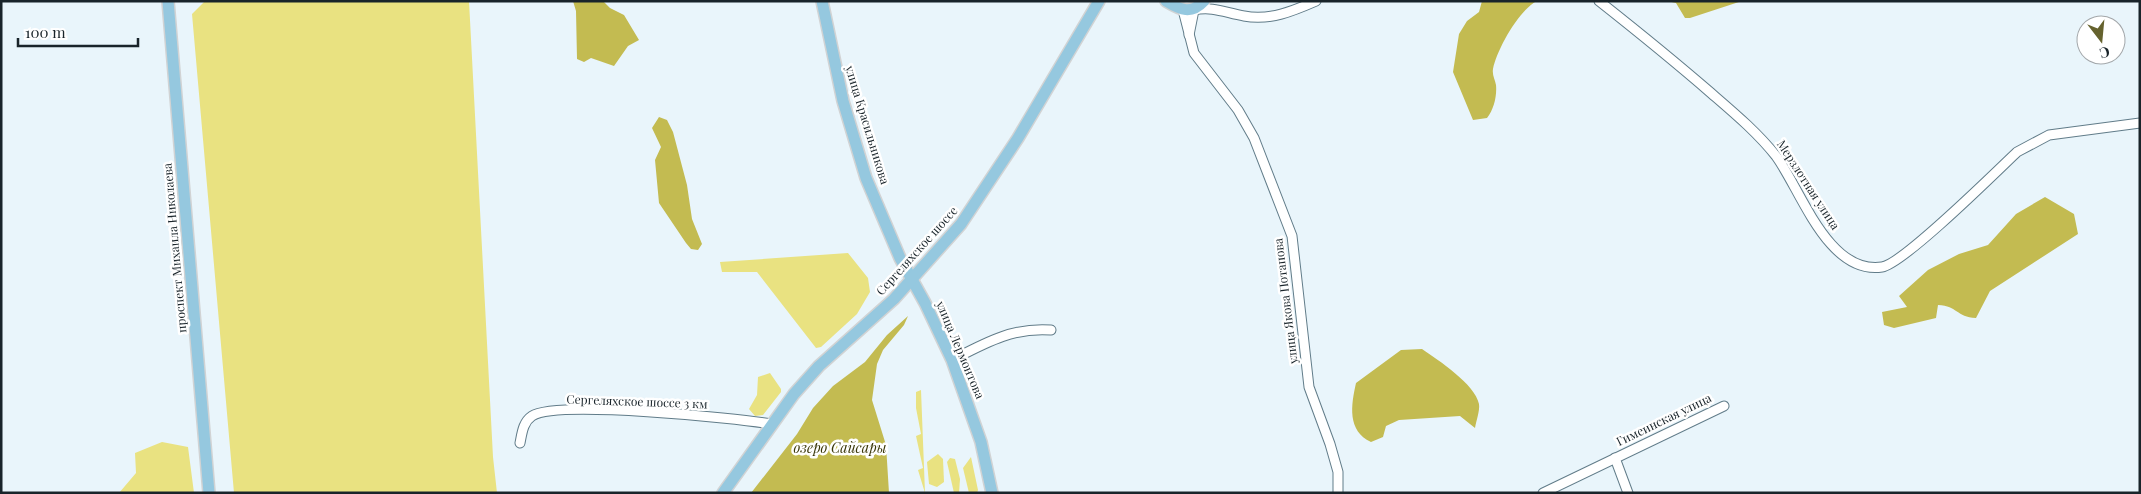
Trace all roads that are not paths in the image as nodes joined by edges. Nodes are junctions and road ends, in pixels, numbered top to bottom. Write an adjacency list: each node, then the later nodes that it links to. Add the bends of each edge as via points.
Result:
1 (168, 1): 19 (main road, проспект Михаила Николаева)
2 (822, 1): 12 (main road, улица Красильникова, via 843,101 866,178 900,258)
3 (1099, 1): 12 (main road, Сергеляхское шоссе, via 976,204)
4 (1166, 1): 9 (main road)
5 (1204, 1): 9 (main road)
6 (1211, 1): 10 (street)
7 (1316, 1): 10 (street, via 1272,16 1243,16)
8 (1599, 1): 11 (street, Мерзлотная улица, via 1750,127 1777,158 1816,225 1837,251 1868,268 1884,266 1908,252 2017,152 2034,141 2049,135)
9 (1188, 10): 10 (street, via 1206,7); 22 (street, улица Якова Потапова, via 1189,38 1194,53 1238,110 1254,138 1292,236 1309,387 1338,472)
10 (1224, 10)
11 (2140, 123)
12 (913, 279): 14 (main road, улица Лермонтова); 16 (main road, Сергеляхское шоссе, via 819,366)
13 (1051, 330): 14 (street, via 1035,328 1008,333)
14 (952, 360): 21 (main road, улица Лермонтова, via 980,442)
15 (1724, 406): 18 (street, Гимеинская улица)
16 (771, 424): 17 (street, Сергеляхское шоссе 3 км, via 656,412 544,412 532,416 522,428); 20 (main road, Сергеляхское шоссе)
17 (520, 443)
18 (1615, 458): 23 (street, Гимеинская улица); 24 (street, Гимеинская улица)
19 (210, 493)
20 (722, 493)
21 (992, 493)
22 (1338, 493)
23 (1543, 493)
24 (1628, 493)

